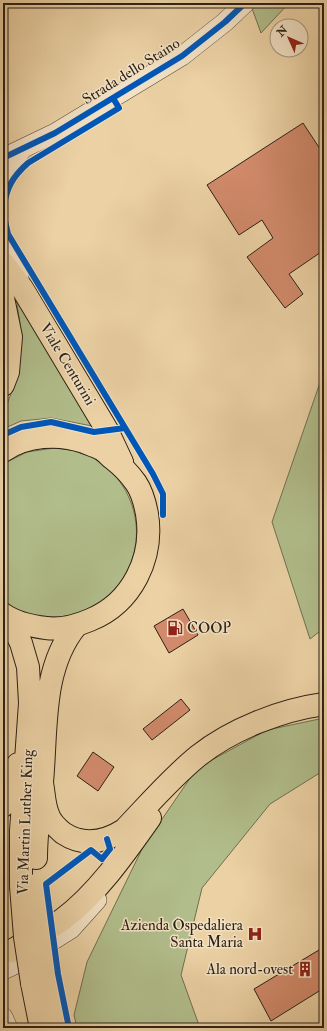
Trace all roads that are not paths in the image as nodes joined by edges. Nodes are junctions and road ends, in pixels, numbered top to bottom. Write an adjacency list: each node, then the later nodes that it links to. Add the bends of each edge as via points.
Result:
1 (245, 3): 2 (street, Strada dello Staino, via 182,56 55,133)
2 (22, 150): 3 (street, Strada dello Staino); 4 (street, Strada dello Staino); 5 (street, Strada dello Staino)
3 (3, 153)
4 (3, 158)
5 (3, 175)
6 (3, 243): 8 (street, via 14,263)
7 (3, 263): 8 (main road, Viale Centurini)
8 (22, 288): 12 (main road, Viale Centurini, via 107,430)
9 (4, 300): 10 (main road, via 11,337 8,372)
10 (3, 385)
11 (3, 451): 12 (main road, via 41,437 72,438 101,449)
12 (126, 469): 14 (main road, via 144,501 149,528 146,555 136,580 121,600 100,616)
13 (6, 616): 14 (main road, via 31,626 53,629); 17 (main road, Via Martin Luther King, via 21,643 28,667 30,703)
14 (76, 626): 18 (main road, Via Martin Luther King, via 68,636 55,664 48,700)
15 (324, 704): 16 (main road, via 283,713)
16 (233, 732): 18 (main road, via 181,771 124,830 100,842 84,842 70,837 57,828 48,814); 20 (main road, via 152,814)
17 (27, 740): 19 (main road); 21 (main road, Via Martin Luther King, via 21,831)
18 (42, 783): 21 (main road, Via Martin Luther King)
19 (3, 806)
20 (128, 849): 22 (main road, via 89,896 63,919 11,951); 23 (street, via 96,902 71,929)
21 (28, 886): 24 (main road, Via Martin Luther King, bridge, via 25,937)
22 (3, 952)
23 (3, 970)
24 (40, 982): 28 (main road, Via Martin Luther King); 29 (main road, Via Martin Luther King)
25 (3, 1017): 27 (street)
26 (3, 1023): 27 (street)
27 (8, 1028)
28 (41, 1028)
29 (56, 1028)

